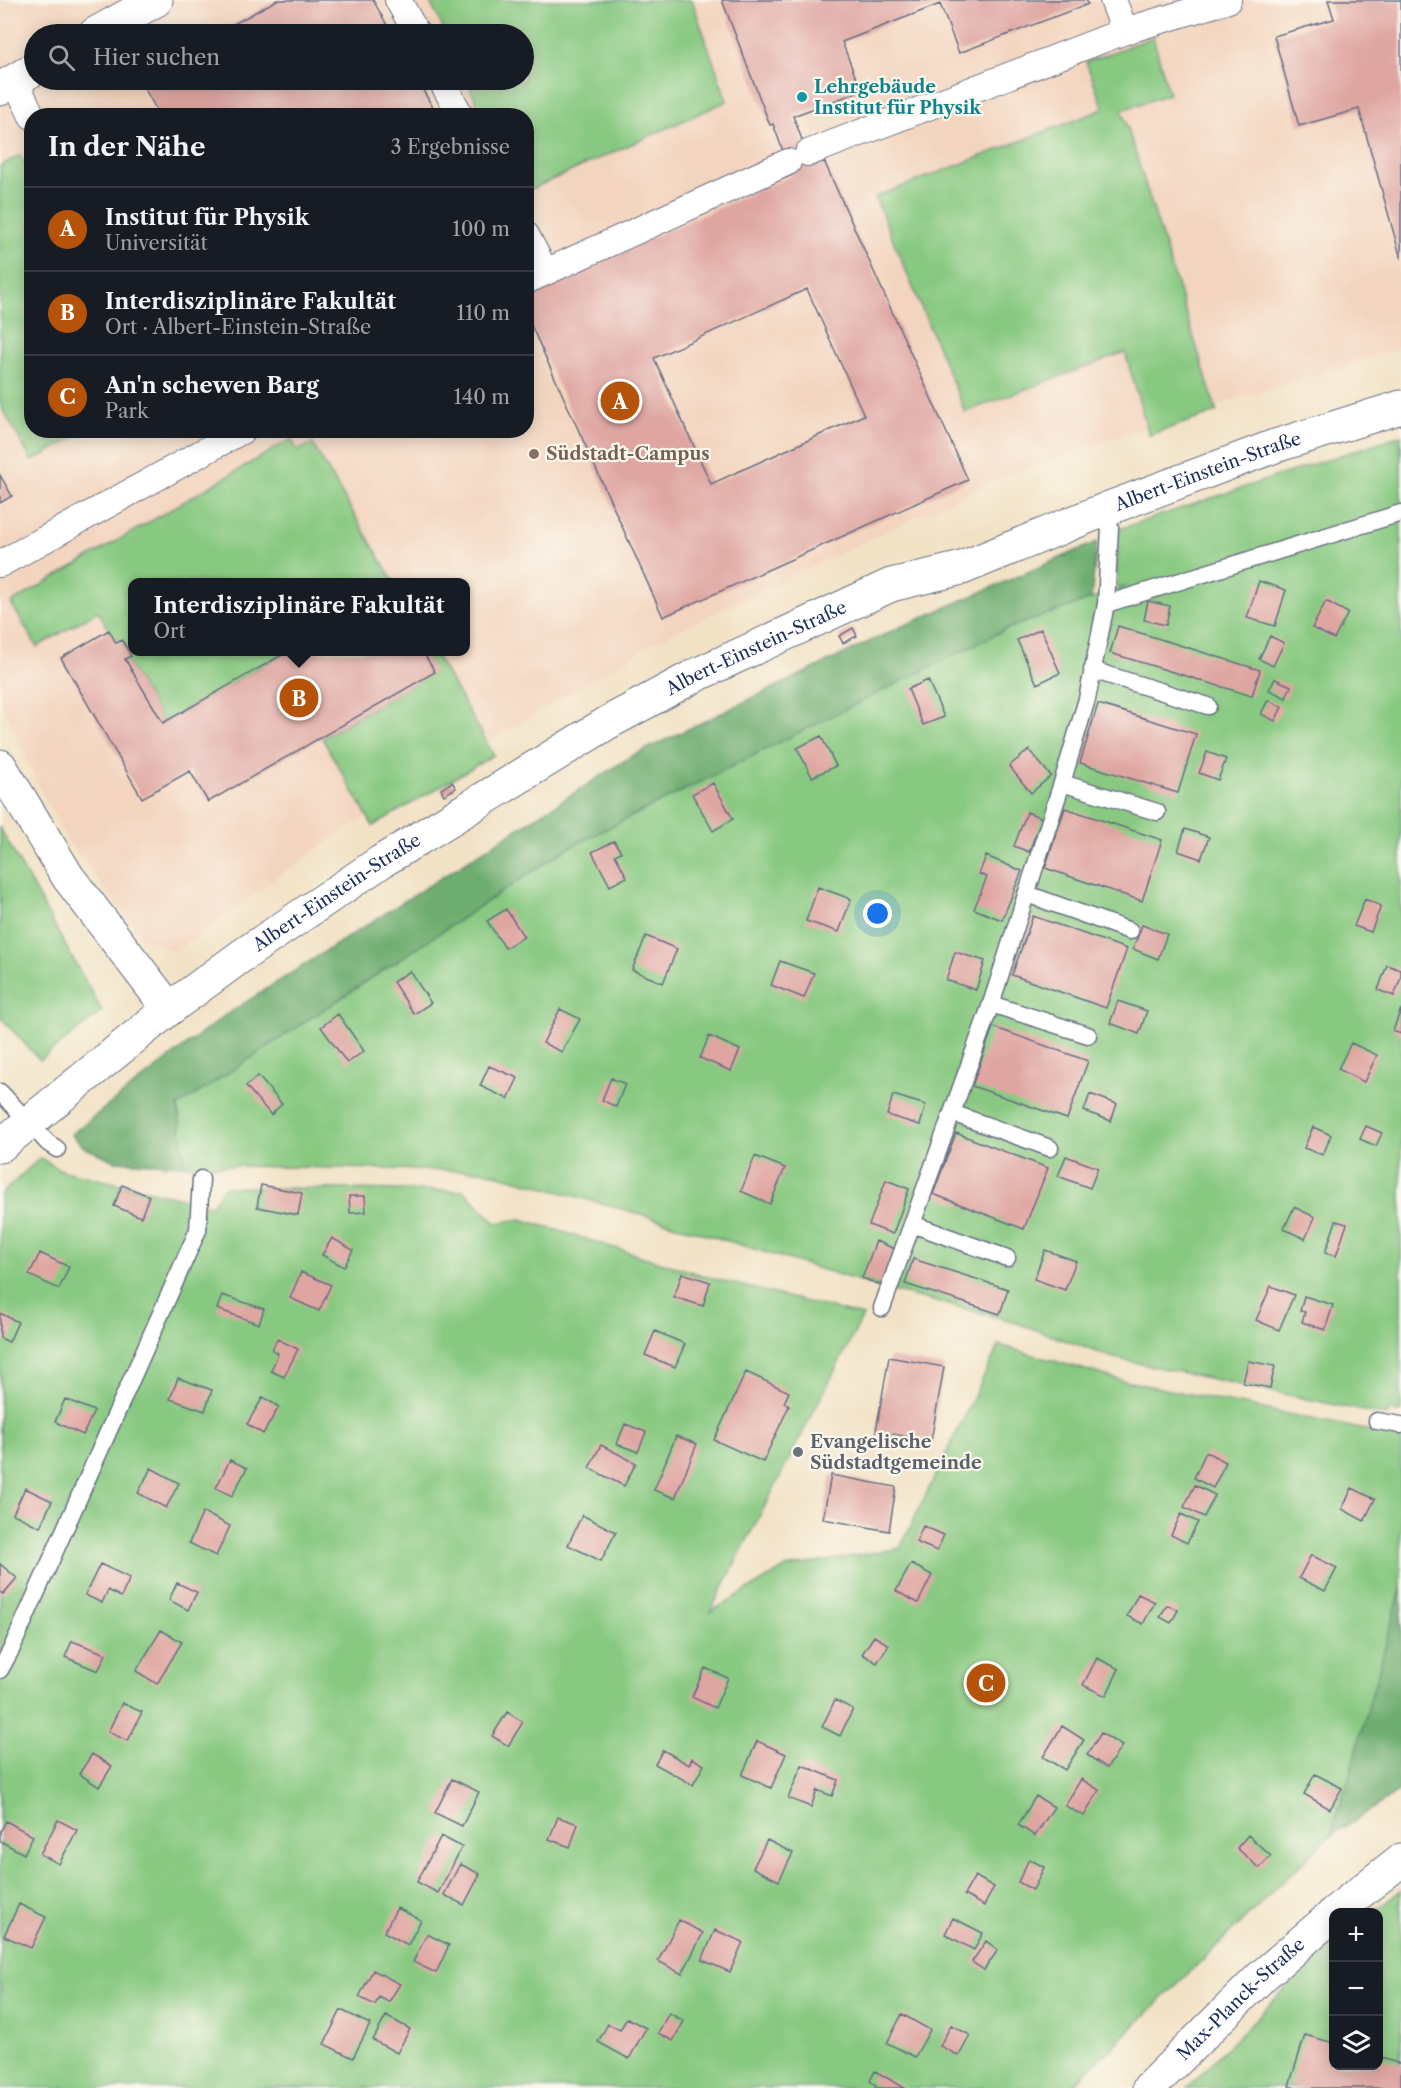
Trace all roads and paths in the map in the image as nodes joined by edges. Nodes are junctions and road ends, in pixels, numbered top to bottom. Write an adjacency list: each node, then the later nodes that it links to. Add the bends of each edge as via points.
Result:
1 (156, 0): 5 (street)
2 (398, 0): 6 (street)
3 (1113, 0): 7 (street)
4 (1228, 0): 7 (street)
5 (113, 24)
6 (411, 24)
7 (1125, 31): 12 (street, via 798,157)
8 (16, 80): 10 (street)
9 (447, 90): 11 (street)
10 (28, 108)
11 (457, 108)
12 (536, 276)
13 (1401, 407): 15 (street, Albert-Einstein-Straße, via 1275,446)
14 (211, 438): 17 (street)
15 (1104, 510): 18 (lane, via 1110,527); 27 (street, Albert-Einstein-Straße, via 962,568 891,585 694,676 609,722 382,861)
16 (1401, 513): 18 (lane)
17 (0, 564)
18 (1106, 604): 19 (lane)
19 (1092, 670): 20 (lane); 22 (lane)
20 (1208, 706)
21 (0, 766): 27 (street, via 68,877)
22 (1062, 783): 23 (lane); 24 (lane)
23 (1157, 812)
24 (1027, 894): 25 (lane); 26 (lane)
25 (1130, 931)
26 (991, 1004): 28 (lane); 30 (lane)
27 (169, 1009): 31 (street, Albert-Einstein-Straße)
28 (1088, 1035)
29 (0, 1092): 31 (lane)
30 (952, 1113): 33 (lane); 36 (lane)
31 (28, 1121): 32 (street, Albert-Einstein-Straße); 34 (lane)
32 (0, 1146)
33 (1050, 1148)
34 (57, 1149)
35 (201, 1179): 41 (lane, via 198,1230)
36 (912, 1224): 37 (lane); 38 (lane)
37 (1008, 1258)
38 (882, 1308)
39 (1377, 1421): 40 (lane)
40 (1401, 1425)
41 (0, 1670)
42 (1401, 1860): 43 (street, Max-Planck-Straße)
43 (1340, 1908)
44 (1329, 1917): 45 (street, Max-Planck-Straße)
45 (1149, 2088)

